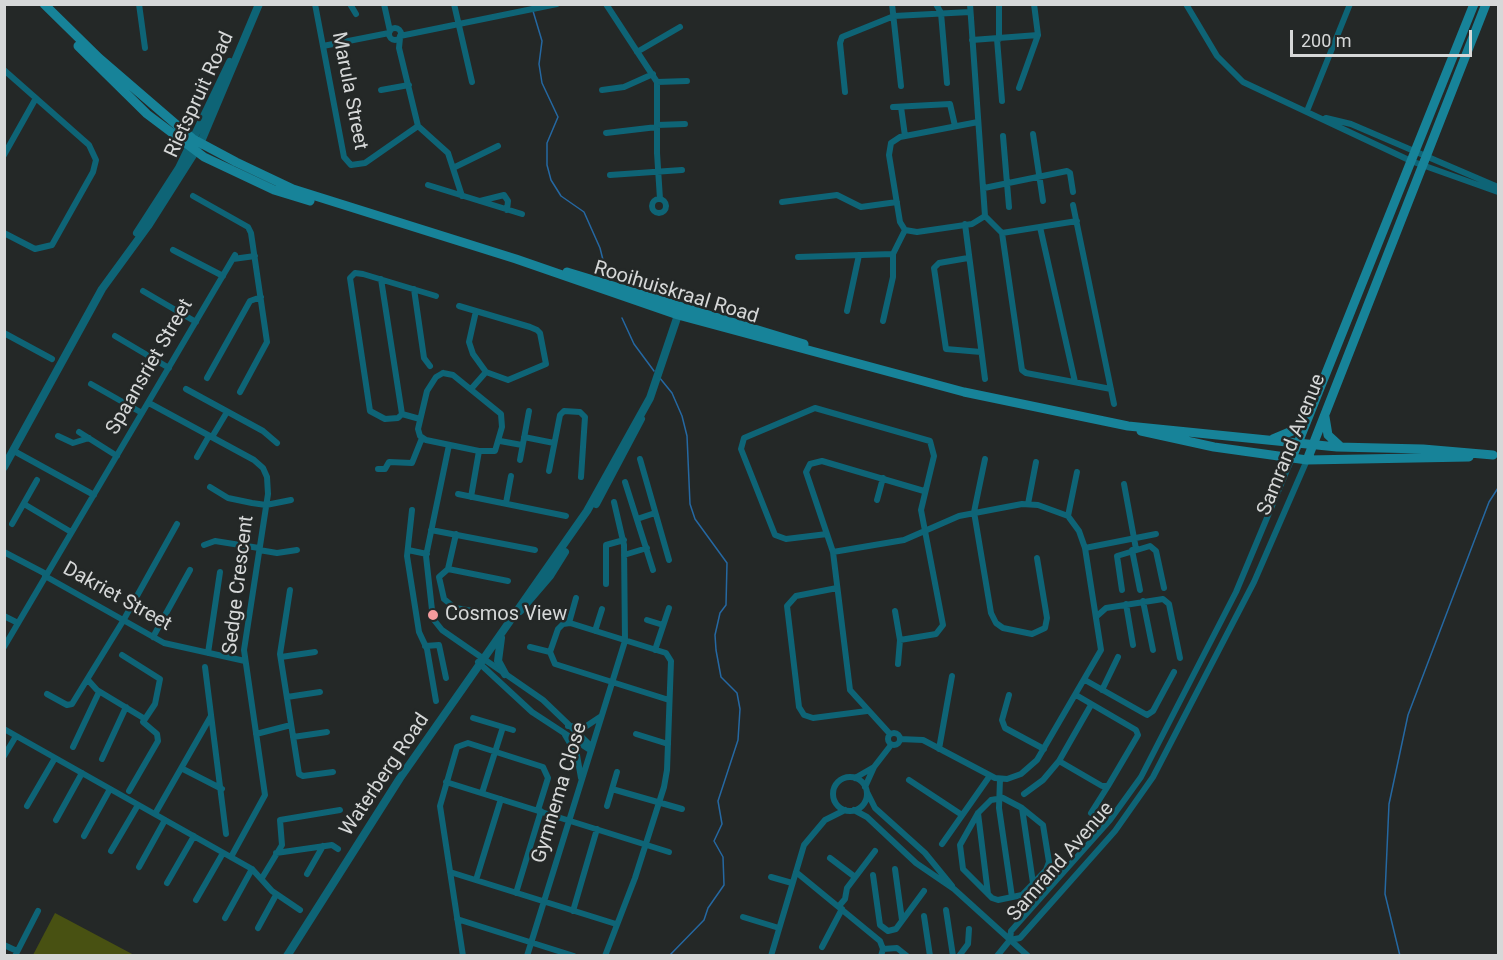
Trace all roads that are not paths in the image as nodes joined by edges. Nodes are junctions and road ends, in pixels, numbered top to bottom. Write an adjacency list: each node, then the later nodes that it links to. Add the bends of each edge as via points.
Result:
1 (39, 4): 62 (main road, Rooihuiskraal Road, via 128,97)
2 (44, 4): 62 (main road, Rooihuiskraal Road)
3 (139, 4): 33 (street)
4 (254, 4): 62 (street, Rietspruit Road)
5 (259, 4): 62 (street, Rietspruit Road)
6 (315, 4): 32 (street, Marula Street)
7 (350, 4): 24 (street)
8 (384, 4): 28 (street)
9 (389, 4): 28 (street)
10 (454, 4): 26 (street)
11 (606, 4): 34 (street)
12 (892, 4): 25 (street)
13 (936, 4): 22 (street)
14 (970, 4): 23 (street)
15 (999, 4): 30 (street)
16 (1034, 4): 29 (street)
17 (1186, 4): 51 (street, via 1206,40 1236,78)
18 (1350, 4): 51 (street)
19 (1474, 4): 65 (main road, Samrand Avenue)
20 (1486, 4): 66 (main road, Samrand Avenue)
21 (554, 5): 26 (street)
22 (941, 12): 23 (street); 25 (street); 40 (street)
23 (970, 12): 31 (street)
24 (356, 14)
25 (894, 16): 42 (street); 46 (street, via 840,39)
26 (457, 24): 28 (street); 38 (street)
27 (680, 27): 34 (street)
28 (395, 35): 32 (street); 41 (street)
29 (1038, 35): 30 (street); 43 (street)
30 (998, 39): 31 (street); 48 (street)
31 (972, 40): 53 (street)
32 (323, 46): 55 (street, Marula Street, via 348,163 362,165)
33 (146, 48)
34 (637, 52): 36 (street)
35 (4, 70): 47 (street)
36 (653, 74): 39 (street); 45 (street, via 624,87)
37 (687, 81): 39 (street)
38 (472, 82)
39 (657, 82): 56 (street)
40 (947, 83)
41 (409, 85): 44 (street); 55 (street)
42 (901, 86)
43 (1019, 88)
44 (381, 90)
45 (602, 90)
46 (845, 92)
47 (36, 98): 64 (street); 94 (street, via 89,145 96,156 93,172 57,239 45,249 33,248)
48 (1002, 101)
49 (901, 106): 50 (street); 57 (street, via 950,104); 60 (street)
50 (893, 107)
51 (1307, 111): 52 (street)
52 (1322, 117): 65 (street); 65 (street, via 1351,124)
53 (978, 122): 57 (street); 75 (street)
54 (685, 124): 56 (street)
55 (418, 126): 67 (street, via 446,150)
56 (657, 126): 58 (street); 68 (street)
57 (955, 126): 60 (street)
58 (606, 134)
59 (1034, 134): 71 (street)
60 (906, 136): 84 (street, via 893,140 889,151)
61 (1003, 136): 72 (street)
62 (195, 145): 109 (main road, Rooihuiskraal Road, via 293,189); 154 (street, Rietspruit Road, via 148,226 97,298)
63 (498, 146): 67 (street)
64 (4, 155)
65 (1413, 156): 66 (street); 66 (street); 132 (main road, Samrand Avenue)
66 (1423, 160): 74 (street); 77 (street); 134 (main road, Samrand Avenue)
67 (453, 168): 79 (street)
68 (657, 170): 69 (street); 70 (street); 80 (street)
69 (682, 170)
70 (610, 175)
71 (1039, 176): 72 (street); 76 (street, via 1068,171); 82 (street)
72 (1007, 184): 75 (street); 86 (street)
73 (428, 185): 79 (street)
74 (1498, 187)
75 (984, 188): 89 (street)
76 (1073, 192)
77 (1498, 192)
78 (193, 196): 99 (street, via 250,230)
79 (462, 196): 81 (street)
80 (660, 199)
81 (480, 201): 87 (street); 87 (street, via 504,195)
82 (1043, 201)
83 (782, 202): 84 (street, via 837,195 861,207)
84 (897, 202): 93 (street)
85 (1073, 205): 90 (street)
86 (1009, 207)
87 (507, 210): 88 (street)
88 (522, 214)
89 (985, 216): 91 (street); 95 (street)
90 (1077, 221): 92 (street); 126 (street)
91 (965, 225): 93 (street, via 917,232); 101 (street)
92 (1040, 227): 95 (street); 123 (street)
93 (904, 230): 97 (street)
94 (4, 233)
95 (1002, 233): 123 (street, via 1022,370)
96 (174, 250): 102 (street)
97 (893, 254): 98 (street); 112 (street, via 893,277)
98 (860, 255): 100 (street); 111 (street)
99 (255, 256): 102 (street, Spaansriet Street, via 234,257); 107 (street)
100 (798, 257)
101 (968, 258): 116 (street); 116 (street, via 939,263 934,268 946,350)
102 (223, 276): 113 (street, Spaansriet Street)
103 (381, 279): 104 (street); 136 (street); 136 (street, via 357,273 349,280 369,407 382,418 398,418)
104 (414, 289): 106 (street); 118 (street, via 424,358)
105 (143, 291): 113 (street)
106 (436, 296)
107 (261, 297): 121 (street, via 250,302); 128 (street, via 267,344)
108 (459, 306): 110 (street)
109 (679, 310): 138 (main road, Rooihuiskraal Road, via 964,392); 246 (street, Waterberg Road, via 656,385 643,412 581,520)
110 (476, 311): 120 (street, via 469,342); 120 (street, via 537,330 547,360 544,366 508,380)
111 (847, 311)
112 (883, 321)
113 (196, 322): 119 (street, Spaansriet Street)
114 (4, 333): 117 (street)
115 (115, 336): 119 (street)
116 (981, 352): 122 (street)
117 (52, 359)
118 (430, 366)
119 (169, 368): 129 (street, Spaansriet Street)
120 (486, 372): 127 (street)
121 (207, 378)
122 (985, 379)
123 (1075, 382): 126 (street)
124 (91, 384): 135 (street)
125 (186, 389): 133 (street)
126 (1111, 389): 130 (street)
127 (471, 390): 137 (street, via 448,373 438,375 427,391); 146 (street, via 502,416)
128 (240, 392)
129 (148, 403): 135 (street, Spaansriet Street); 141 (street, Sedge Crescent)
130 (1114, 404)
131 (529, 411): 142 (street)
132 (1309, 411): 145 (main road, via 1292,431); 149 (main road, Samrand Avenue)
133 (227, 412): 141 (street); 147 (street, via 264,431)
134 (1325, 413): 152 (main road, Samrand Avenue); 153 (main road, via 1328,435)
135 (142, 414): 157 (street, Spaansriet Street)
136 (402, 414): 137 (street)
137 (420, 419): 144 (street, via 418,431)
138 (1128, 426): 145 (main road, Rooihuiskraal Road); 159 (main road, Rooihuiskraal Road, via 1195,444)
139 (79, 432): 143 (street)
140 (58, 436): 143 (street, via 73,443)
141 (210, 436): 158 (street); 186 (street, Sedge Crescent, via 261,466 268,484)
142 (524, 437): 148 (street); 151 (street)
143 (89, 438): 157 (street)
144 (422, 438): 150 (street); 166 (street, via 412,463 389,462 386,469)
145 (1271, 440): 149 (main road, Rooihuiskraal Road)
146 (500, 441): 151 (street); 155 (street, via 495,451)
147 (277, 443)
148 (554, 443): 167 (street); 170 (street, via 561,413 585,414)
149 (1297, 443): 152 (main road, Rooihuiskraal Road); 159 (main road, Samrand Avenue)
150 (449, 445): 155 (street); 195 (street)
151 (522, 445): 162 (street)
152 (1312, 445): 153 (main road, Rooihuiskraal Road); 163 (main road, Samrand Avenue)
153 (1341, 447): 156 (main road, Rooihuiskraal Road)
154 (14, 451): 165 (street, Rietspruit Road); 178 (street)
155 (479, 451): 179 (street)
156 (1495, 455): 163 (main road, Rooihuiskraal Road)
157 (117, 456): 178 (street, Spaansriet Street)
158 (197, 457)
159 (1292, 458): 163 (main road, Rooihuiskraal Road); 410 (street, Samrand Avenue, via 1241,582 1147,767 1110,820 1011,931)
160 (640, 459): 189 (street)
161 (985, 459): 188 (street)
162 (520, 460)
163 (1307, 460): 410 (street, Samrand Avenue, via 1254,582 1153,777 1115,831 1020,938)
164 (1036, 462): 185 (street)
165 (4, 467)
166 (378, 469)
167 (549, 471)
168 (1077, 472): 191 (street)
169 (511, 476): 183 (street)
170 (581, 477)
171 (883, 478): 176 (street); 181 (street); 199 (street, via 822,461 809,465 806,477)
172 (37, 480): 184 (street)
173 (625, 482): 192 (street)
174 (1124, 484): 201 (street)
175 (210, 487): 186 (street, via 228,498)
176 (924, 491): 197 (street, via 921,510); 199 (street, via 934,456 933,445 925,438 815,408 747,435 741,449 775,535 786,539)
177 (458, 494): 179 (street)
178 (94, 495): 196 (street)
179 (471, 497): 183 (street)
180 (291, 500): 186 (street)
181 (877, 500)
182 (614, 501): 202 (street, Gymnema Close)
183 (506, 503): 190 (street)
184 (24, 504): 193 (street); 196 (street)
185 (1028, 504): 188 (street); 191 (street)
186 (266, 505): 206 (street, Sedge Crescent)
187 (412, 510): 209 (street)
188 (974, 512): 197 (street, via 939,523); 215 (street, via 991,613 1003,628 1032,634 1045,628 1047,618)
189 (655, 513): 192 (street); 216 (street)
190 (566, 516)
191 (1068, 516): 205 (street, via 1077,525)
192 (637, 519): 204 (street)
193 (12, 524)
194 (177, 524): 241 (street)
195 (431, 530): 198 (street); 213 (street)
196 (71, 532): 221 (street)
197 (925, 532): 212 (street, via 904,540); 248 (street, via 943,625 936,634)
198 (456, 534): 210 (street); 217 (street)
199 (827, 534): 212 (street)
200 (1156, 534): 201 (street)
201 (1134, 538): 205 (street); 207 (street)
202 (624, 540): 214 (street, Gymnema Close); 223 (street, via 606,545)
203 (204, 545): 206 (street, via 215,541)
204 (647, 548): 214 (street); 219 (street)
205 (1085, 548): 238 (street)
206 (259, 549): 208 (street, via 277,553); 263 (street, Sedge Crescent)
207 (1134, 549): 225 (street, via 1155,549); 227 (street, via 1118,556); 228 (street)
208 (297, 550)
209 (408, 550): 213 (street); 251 (street, via 419,632)
210 (535, 550)
211 (4, 552): 221 (street, Dakriet Street)
212 (833, 552): 224 (street)
213 (427, 554): 233 (street)
214 (624, 555): 249 (street, Gymnema Close)
215 (1037, 558)
216 (669, 560)
217 (448, 569): 222 (street); 236 (street, via 439,577 447,603)
218 (190, 570): 247 (street)
219 (653, 570)
220 (220, 572): 258 (street)
221 (46, 575): 241 (street, Dakriet Street); 242 (street)
222 (508, 581)
223 (606, 585)
224 (837, 588): 287 (street, via 849,687); 287 (street, via 796,596 787,606 799,707 804,715 813,718)
225 (1164, 588)
226 (290, 590): 260 (street)
227 (1122, 590)
228 (1140, 590)
229 (576, 598): 243 (street)
230 (1143, 601): 231 (street); 255 (street); 262 (street, via 1161,598 1169,604)
231 (1125, 604): 238 (street, via 1106,608); 250 (street)
232 (669, 608): 244 (street)
233 (432, 609)
234 (602, 609): 245 (street)
235 (895, 611): 248 (street)
236 (496, 615)
237 (4, 616): 242 (street)
238 (1097, 616): 272 (street, via 1101,650)
239 (434, 620): 264 (street)
240 (647, 620): 244 (street)
241 (123, 621): 247 (street, Dakriet Street); 271 (street)
242 (18, 623): 252 (street)
243 (569, 623): 245 (street); 257 (street, via 558,628)
244 (663, 625): 254 (street)
245 (594, 631): 249 (street)
246 (501, 636): 264 (street, Waterberg Road); 268 (street, via 498,661)
247 (153, 637): 258 (street, Dakriet Street, via 171,646)
248 (900, 640): 265 (street)
249 (625, 641): 254 (street); 273 (street, Gymnema Close)
250 (1133, 645)
251 (425, 646): 270 (street, via 439,645); 283 (street)
252 (4, 647)
253 (530, 647): 257 (street)
254 (655, 650): 282 (street, via 666,653 670,659)
255 (1153, 650)
256 (315, 652): 260 (street)
257 (550, 652): 273 (street, via 552,661 558,665)
258 (208, 653): 263 (street, Dakriet Street)
259 (122, 655): 291 (street, via 159,677 154,704)
260 (281, 657): 281 (street)
261 (1118, 657): 275 (street)
262 (1180, 658)
263 (244, 661): 298 (street, Sedge Crescent)
264 (481, 661): 268 (street); 284 (street); 416 (street, Waterberg Road, via 387,797)
265 (898, 663)
266 (204, 667): 289 (street)
267 (1174, 672): 275 (street, via 1148,715)
268 (505, 674): 274 (street)
269 (952, 676): 308 (street)
270 (446, 678)
271 (88, 680): 276 (street); 278 (street, via 70,705)
272 (1085, 680): 275 (street); 280 (street)
273 (612, 682): 282 (street); 288 (street, Gymnema Close)
274 (528, 690): 284 (street); 294 (street, via 543,700)
275 (1102, 690)
276 (99, 692): 286 (street); 306 (street)
277 (320, 692): 281 (street)
278 (46, 694)
279 (1009, 695): 309 (street, via 1002,720 1005,728)
280 (1076, 695): 285 (street); 309 (street)
281 (287, 697): 292 (street)
282 (669, 700): 304 (street)
283 (436, 701)
284 (521, 701): 294 (street)
285 (1091, 705): 314 (street); 326 (street, via 1137,732)
286 (126, 707): 291 (street); 313 (street)
287 (867, 711): 300 (street)
288 (602, 715): 294 (street, via 585,727); 307 (street, Gymnema Close)
289 (211, 716): 316 (street); 328 (street)
290 (473, 718): 293 (street)
291 (145, 719): 331 (street, via 144,725 158,739)
292 (291, 725): 298 (street); 302 (street)
293 (503, 727): 296 (street); 310 (street)
294 (565, 728): 307 (street); 324 (street)
295 (4, 729): 301 (street)
296 (513, 730)
297 (327, 732): 302 (street)
298 (256, 734): 369 (street, Sedge Crescent, via 265,798)
299 (636, 734): 304 (street)
300 (890, 734): 303 (street, via 895,733); 305 (street)
301 (16, 735): 311 (street); 312 (street)
302 (293, 737): 317 (street, via 300,776)
303 (900, 739): 305 (street, via 898,744); 308 (street, via 920,739)
304 (668, 744): 337 (street)
305 (891, 745): 315 (street)
306 (73, 747)
307 (591, 749): 324 (street, Gymnema Close)
308 (939, 749): 320 (street)
309 (1044, 749): 322 (street, via 1028,770)
310 (494, 751): 325 (street, via 468,743 458,746); 332 (street); 346 (street, via 546,770 548,780)
311 (4, 756)
312 (55, 758): 319 (street); 339 (street)
313 (102, 759)
314 (1059, 761): 326 (street); 333 (street)
315 (874, 767): 321 (street); 330 (street)
316 (183, 769): 328 (street); 349 (street)
317 (333, 772)
318 (617, 772): 329 (street)
319 (82, 773): 327 (street); 351 (street)
320 (988, 777): 322 (street); 350 (street)
321 (855, 778): 330 (street); 336 (street, via 840,781 834,790)
322 (1000, 779): 334 (street)
323 (909, 780): 350 (street)
324 (582, 781): 353 (street, Gymnema Close)
325 (446, 782): 332 (street); 375 (street, via 440,806)
326 (1108, 786): 348 (street)
327 (110, 789): 338 (street); 357 (street)
328 (222, 789): 356 (street)
329 (612, 789): 337 (street); 340 (street)
330 (866, 789): 345 (street, via 865,801); 368 (street, via 875,808)
331 (129, 790)
332 (482, 793): 335 (street)
333 (1024, 794)
334 (999, 797): 341 (street); 347 (street); 391 (street)
335 (501, 799): 346 (street); 382 (street)
336 (835, 801): 344 (street); 354 (street)
337 (660, 802): 342 (street); 359 (street)
338 (138, 805): 349 (street); 363 (street)
339 (27, 806)
340 (606, 806)
341 (1022, 808): 385 (street); 385 (street, via 1046,832 1049,862)
342 (682, 809)
343 (340, 810): 367 (street, via 282,819 282,845)
344 (844, 810): 345 (street); 354 (street)
345 (854, 810): 371 (street, via 867,817)
346 (540, 811): 353 (street); 388 (street)
347 (978, 813): 390 (street); 390 (street, via 960,841 962,866)
348 (1091, 813)
349 (155, 814): 352 (street)
350 (962, 815): 360 (street)
351 (56, 820)
352 (165, 820): 358 (street); 372 (street)
353 (569, 820): 355 (street); 393 (street, Gymnema Close)
354 (825, 820): 376 (street, via 804,845)
355 (597, 829): 359 (street); 396 (street)
356 (226, 834)
357 (84, 836)
358 (194, 836): 366 (street); 383 (street)
359 (646, 844): 365 (street); 404 (street)
360 (942, 844)
361 (323, 846): 362 (street); 367 (street); 377 (street)
362 (338, 849)
363 (111, 851)
364 (875, 851): 380 (street)
365 (669, 852)
366 (223, 853): 369 (street); 392 (street)
367 (276, 853): 381 (street)
368 (925, 853): 371 (street); 386 (street)
369 (231, 857): 373 (street)
370 (830, 858): 380 (street)
371 (916, 863): 386 (street)
372 (139, 867)
373 (252, 869): 381 (street); 401 (street)
374 (895, 869): 403 (street)
375 (450, 872): 382 (street); 402 (street)
376 (796, 872): 384 (street); 394 (street)
377 (307, 874)
378 (873, 875): 405 (street)
379 (771, 877): 384 (street)
380 (855, 877): 394 (street)
381 (262, 878): 389 (street)
382 (476, 880): 388 (street)
383 (167, 883)
384 (792, 883): 407 (street)
385 (1033, 884): 391 (street, via 1022,895)
386 (954, 889): 410 (street)
387 (924, 891): 403 (street)
388 (516, 893): 393 (street)
389 (276, 895): 395 (street); 406 (street)
390 (988, 895): 391 (street, via 998,900)
391 (1012, 897)
392 (196, 900)
393 (544, 901): 396 (street); 411 (street, Gymnema Close)
394 (841, 907): 409 (street); 413 (street)
395 (300, 910)
396 (573, 910): 404 (street)
397 (946, 910): 424 (street)
398 (38, 911): 415 (street)
399 (924, 916): 423 (street)
400 (743, 917): 407 (street)
401 (225, 918)
402 (458, 919): 411 (street); 417 (street)
403 (902, 920): 405 (street, via 892,931)
404 (616, 924): 420 (street)
405 (880, 925): 409 (street)
406 (258, 928)
407 (779, 928): 421 (street)
408 (969, 929): 425 (street, via 968,944)
409 (872, 934): 414 (street, via 881,943)
410 (1010, 940): 426 (street); 427 (street)
411 (531, 942): 418 (street, Gymnema Close); 419 (street)
412 (4, 945): 415 (street)
413 (822, 947)
414 (882, 952): 422 (street, via 897,948)
415 (16, 953)
416 (287, 956)
417 (463, 956)
418 (527, 956)
419 (574, 956)
420 (605, 956)
421 (771, 956)
422 (907, 956)
423 (930, 956)
424 (953, 956)
425 (959, 956)
426 (998, 956)
427 (1028, 956)

